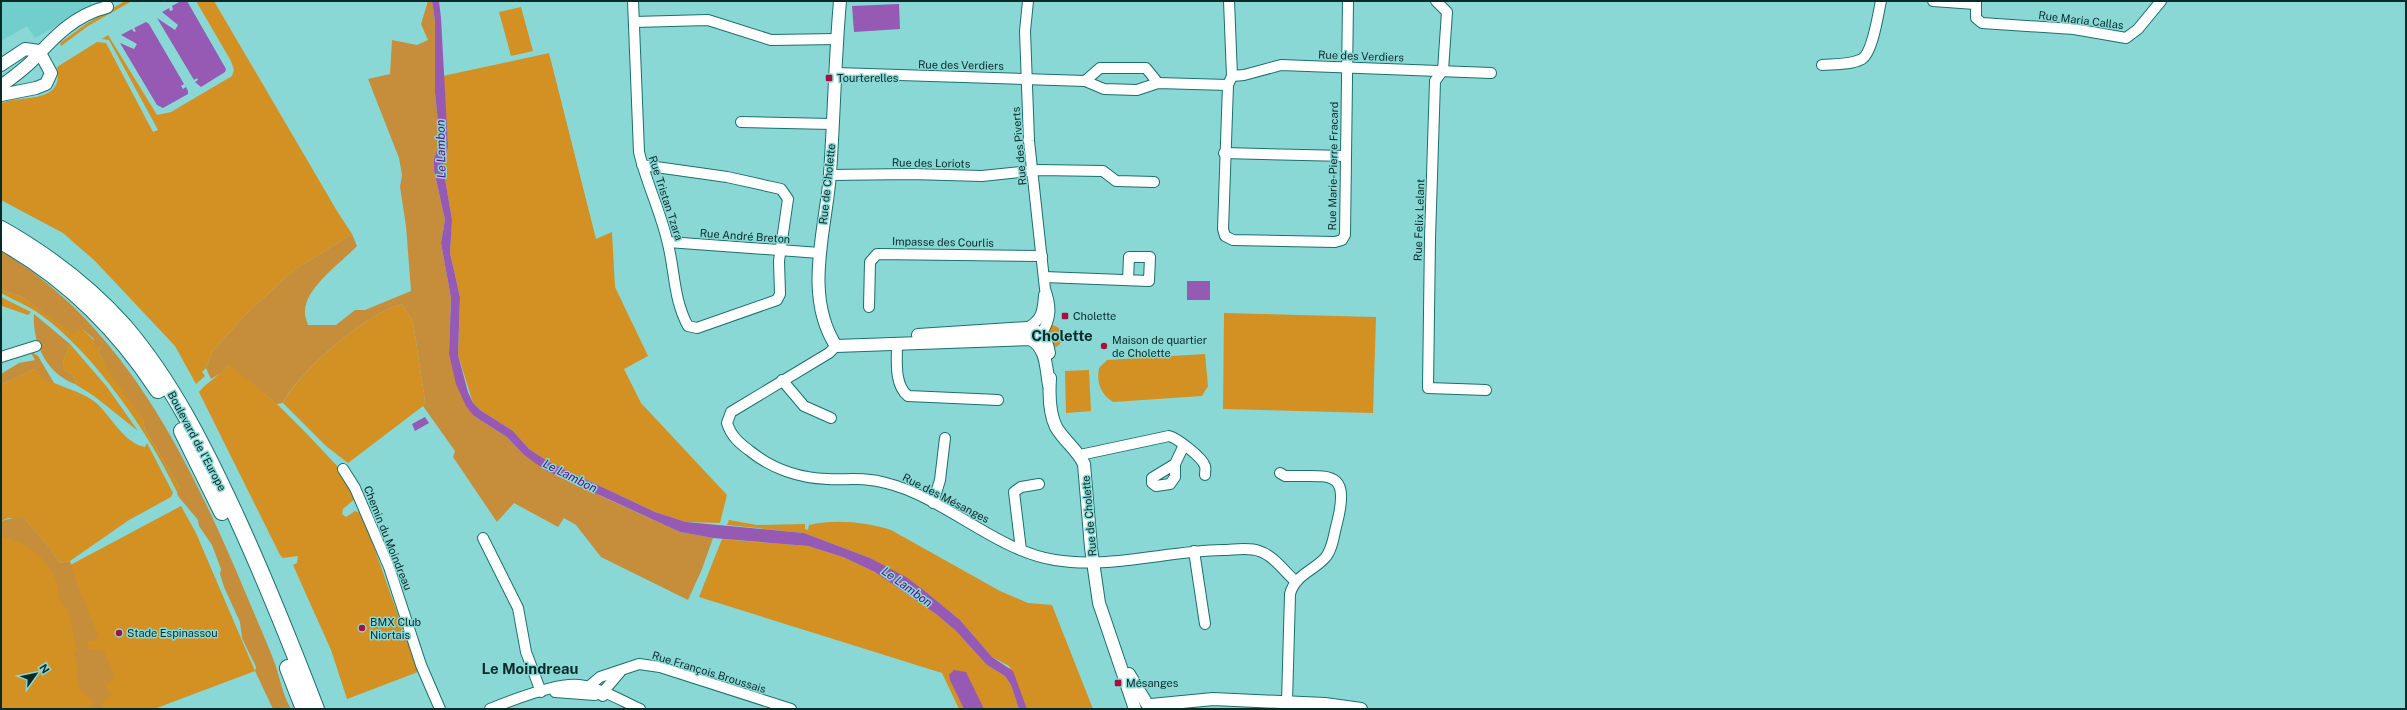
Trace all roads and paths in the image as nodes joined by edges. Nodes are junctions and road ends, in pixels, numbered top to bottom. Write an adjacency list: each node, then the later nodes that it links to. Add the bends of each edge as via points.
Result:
1 (633, 1): 12 (street, Rue Tristan Tzara)
2 (840, 1): 13 (street, Rue de Cholette)
3 (1028, 1): 22 (street, Rue des Piverts, via 1025,31)
4 (1229, 1): 24 (street, Rue Marie-Pierre Fracard)
5 (1348, 1): 18 (street, Rue Marie-Pierre Fracard)
6 (1436, 1): 19 (street, Rue Felix Lelant, via 1447,12)
7 (1881, 1): 17 (street, via 1866,56 1858,61)
8 (1933, 1): 10 (street)
9 (2161, 1): 10 (street, Rue Maria Callas, via 2132,35 2122,38 2074,29 1982,23 1976,18)
10 (1976, 2)
11 (112, 4): 14 (street, via 90,12 67,25)
12 (634, 22): 13 (street, via 708,20 771,40); 32 (street, Rue Tristan Tzara, via 637,138)
13 (838, 39): 20 (street, Rue de Cholette)
14 (39, 52): 15 (street, via 25,49); 16 (street); 27 (street, via 51,73 46,84)
15 (5, 62): 16 (street, via 22,57)
16 (29, 63): 26 (street)
17 (1822, 66)
18 (1347, 67): 19 (street, Rue des Verdiers); 24 (street, Rue des Verdiers, via 1280,65); 31 (street, Rue Marie-Pierre Fracard)
19 (1443, 70): 21 (street, Rue des Verdiers); 52 (street, Rue Felix Lelant, via 1436,81 1428,388)
20 (836, 73): 22 (street, Rue des Verdiers); 29 (street, Rue de Cholette)
21 (1491, 73)
22 (1026, 78): 23 (street, Rue des Verdiers); 33 (street, Rue des Piverts)
23 (1085, 80): 25 (street, Rue des Verdiers, via 1104,89 1137,90); 25 (street, via 1100,68 1146,68)
24 (1230, 81): 25 (street, Rue des Verdiers); 30 (street, Rue Marie-Pierre Fracard)
25 (1158, 83)
26 (1, 86)
27 (1, 95)
28 (741, 122): 29 (street)
29 (832, 124): 34 (street, Rue de Cholette)
30 (1224, 153): 31 (street); 31 (street, Rue Marie-Pierre Fracard, via 1222,230 1225,236 1233,240 1342,240 1345,235)
31 (1346, 156)
32 (642, 165): 38 (street, Rue Tristan Tzara); 39 (street, via 726,177 785,192 788,199)
33 (1032, 171): 34 (street, Rue des Loriots, via 982,176); 35 (street, Rue des Loriots, via 1103,171 1116,182); 41 (street, Rue des Piverts)
34 (830, 175): 40 (street, Rue de Cholette)
35 (1154, 182)
36 (1, 228): 77 (highway, Boulevard de l'Europe, via 44,255 91,293 128,331 165,381 222,486 268,588)
37 (1, 241): 76 (highway, Boulevard de l'Europe, via 50,274 90,308 115,333 157,389 214,494)
38 (668, 242): 39 (street, Rue André Breton); 39 (street, Rue Tristan Tzara, via 677,296 685,321 693,329 777,300 780,294)
39 (781, 251): 40 (street, Rue André Breton)
40 (820, 253): 49 (street, Rue de Cholette, via 820,298 823,316)
41 (1042, 256): 42 (street, Rue des Piverts); 44 (street, Impasse des Courlis, via 877,254 870,262)
42 (1044, 277): 43 (street); 45 (street, Rue des Piverts, via 1050,310 1048,323)
43 (1128, 280)
44 (869, 307)
45 (1035, 332): 46 (street, via 1022,338); 47 (street, via 982,329 874,339); 57 (street, Rue de Cholette, via 1044,355 1056,427)
46 (897, 344): 47 (street); 53 (street, via 899,382 903,392 908,396)
47 (854, 345): 49 (street)
48 (36, 346): 50 (street)
49 (836, 346): 51 (street, Rue des Mésanges, via 829,354)
50 (1, 357)
51 (782, 380): 54 (street, via 804,406); 63 (street, Rue des Mésanges, via 738,406 727,417 729,429 743,446 767,463 789,472 828,479 872,479 898,486)
52 (1486, 390)
53 (998, 400)
54 (831, 418)
55 (945, 438): 63 (street, via 940,485)
56 (1184, 445): 57 (street, via 1169,436); 58 (street); 61 (street, via 1205,465)
57 (1080, 455): 67 (street, Rue de Cholette, via 1086,474)
58 (1175, 464)
59 (343, 469): 78 (street, Chemin du Moindreau, via 355,488 389,567 421,665)
60 (1280, 473): 68 (street, via 1285,476 1314,475 1328,478 1338,485 1342,495 1328,554)
61 (1205, 475)
62 (1039, 484): 65 (street, via 1021,487 1014,492)
63 (933, 503): 65 (street, Rue des Mésanges)
64 (483, 538): 71 (street, via 518,608 524,645)
65 (1021, 550): 67 (street, Rue des Mésanges, via 1057,561)
66 (1194, 551): 67 (street, Rue des Mésanges); 68 (street, Rue des Mésanges, via 1257,550 1269,557); 69 (street)
67 (1093, 562): 75 (street, Rue de Cholette, via 1099,603 1117,654)
68 (1295, 581): 73 (street, via 1289,600)
69 (1205, 624)
70 (621, 671): 72 (street, Rue François Broussais); 72 (street, Rue François Broussais, via 600,677); 81 (street, Rue François Broussais, via 639,664 660,667)
71 (543, 692): 72 (street); 79 (street)
72 (594, 692): 80 (street)
73 (1287, 702): 74 (street, via 1213,699); 83 (street)
74 (1187, 703): 75 (street); 82 (street)
75 (1145, 707)
76 (304, 709)
77 (316, 709)
78 (440, 709)
79 (490, 709)
80 (640, 709)
81 (791, 709)
82 (1175, 709)
83 (1361, 709)

